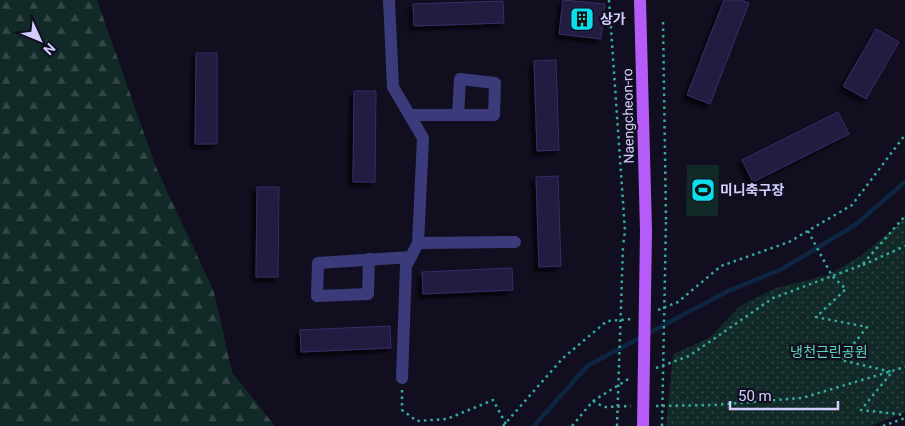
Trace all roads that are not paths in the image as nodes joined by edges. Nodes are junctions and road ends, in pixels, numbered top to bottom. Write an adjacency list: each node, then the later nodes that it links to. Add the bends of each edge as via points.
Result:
1 (389, 0): 3 (lane, via 393,86)
2 (640, 0): 10 (main road, Naengcheon-ro, bridge, via 646,231)
3 (410, 115): 4 (lane); 6 (lane, via 423,138)
4 (458, 115)
5 (515, 242): 6 (lane)
6 (418, 243): 7 (lane)
7 (411, 257): 8 (lane); 9 (lane, via 406,266)
8 (369, 260): 8 (lane, via 318,263 317,296 368,294)
9 (402, 378)
10 (643, 426)

